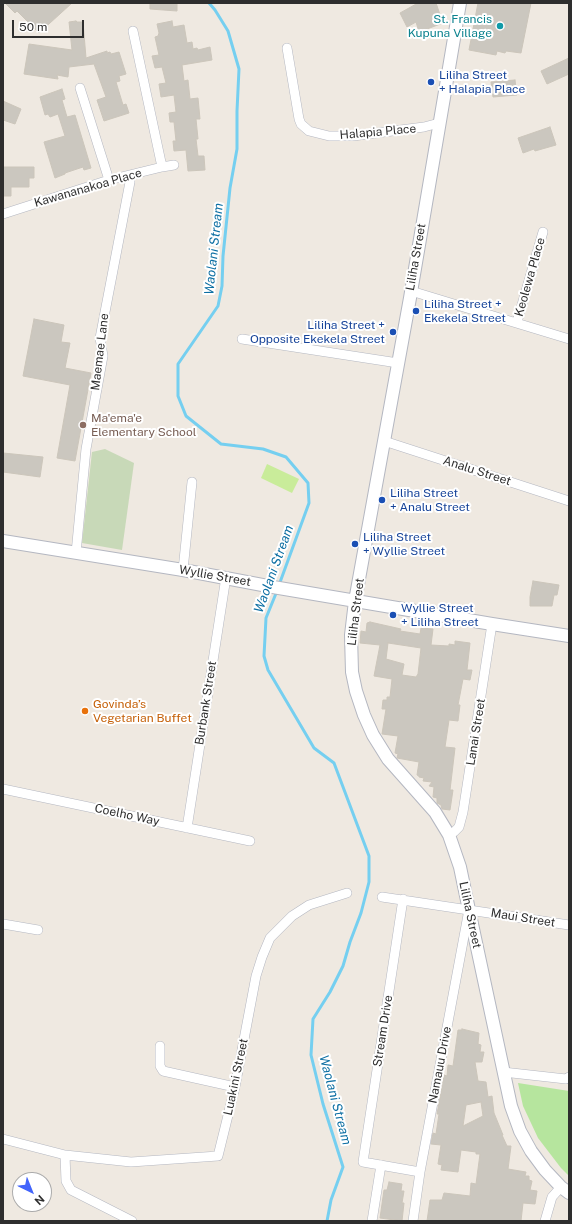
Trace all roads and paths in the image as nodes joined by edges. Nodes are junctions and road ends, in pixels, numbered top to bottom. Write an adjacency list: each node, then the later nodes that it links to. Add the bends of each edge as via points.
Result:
1 (460, 3): 5 (street, Liliha Street)
2 (133, 31): 7 (street)
3 (287, 48): 5 (street, Halapia Place, via 299,119 309,131 329,136 353,136)
4 (80, 88): 9 (street)
5 (439, 123): 12 (street, Liliha Street)
6 (174, 165): 7 (street, Kawananakoa Place)
7 (162, 167): 8 (street, Kawananakoa Place)
8 (129, 176): 9 (street, Kawananakoa Place); 21 (street, Maemae Lane, via 130,182 100,338 103,356 86,449)
9 (109, 180): 10 (street, Kawananakoa Place)
10 (3, 214)
11 (543, 232): 13 (street, Keolewa Place)
12 (410, 291): 13 (street); 16 (street, Liliha Street)
13 (517, 322): 15 (street)
14 (242, 339): 16 (street)
15 (569, 339)
16 (398, 363): 17 (street, Liliha Street)
17 (384, 441): 19 (street, Analu Street); 24 (street, Liliha Street)
18 (192, 482): 22 (street)
19 (569, 501)
20 (3, 541): 21 (street, Wyllie Street)
21 (76, 553): 22 (street, Wyllie Street)
22 (183, 570): 23 (street, Wyllie Street)
23 (226, 577): 24 (street, Wyllie Street); 28 (street, Burbank Street)
24 (355, 601): 25 (street, Wyllie Street); 29 (street, Liliha Street, via 351,635 352,672 372,735 388,759 427,802)
25 (492, 624): 26 (street, Wyllie Street); 29 (street, Lanai Street, via 463,812 459,827)
26 (569, 636)
27 (3, 789): 28 (street, Coelho Way)
28 (187, 828): 30 (street, Coelho Way)
29 (449, 835): 34 (street, Liliha Street, via 460,867)
30 (250, 841)
31 (347, 893): 41 (street, Luakini Street, via 309,905 292,916 270,938 256,976)
32 (382, 897): 33 (street, Maui Street)
33 (403, 900): 34 (street, Maui Street); 44 (street, Stream Drive, via 362,1162)
34 (469, 910): 36 (street, Maui Street); 39 (street, Liliha Street); 45 (street, Namauu Drive)
35 (3, 924): 37 (street)
36 (569, 925)
37 (38, 930)
38 (160, 1046): 41 (street, via 162,1072)
39 (503, 1072): 40 (street, via 566,1079); 46 (street, Liliha Street, via 520,1131 545,1170)
40 (569, 1077)
41 (235, 1087): 43 (street, Luakini Street, via 218,1156 131,1162)
42 (3, 1139): 43 (street)
43 (65, 1154): 47 (street, via 66,1181 71,1190)
44 (381, 1165): 45 (street); 48 (street)
45 (420, 1172): 49 (street, Namauu Drive)
46 (565, 1190): 50 (street, Liliha Street, via 552,1197)
47 (132, 1221)
48 (372, 1221)
49 (413, 1221)
50 (546, 1221)

